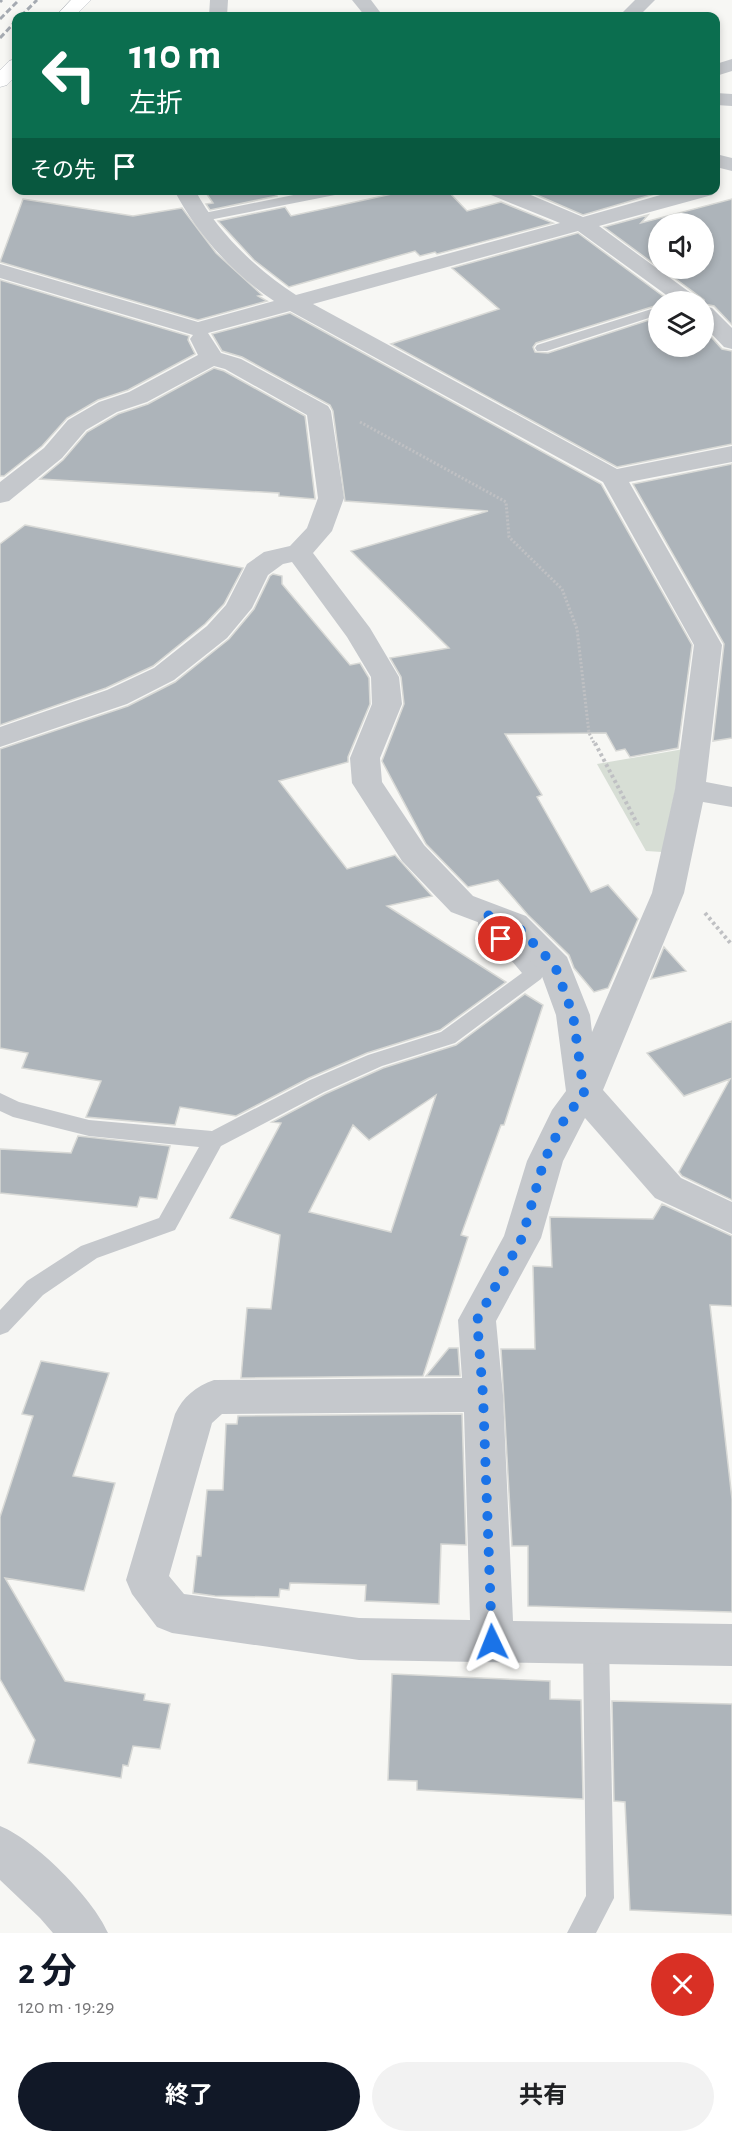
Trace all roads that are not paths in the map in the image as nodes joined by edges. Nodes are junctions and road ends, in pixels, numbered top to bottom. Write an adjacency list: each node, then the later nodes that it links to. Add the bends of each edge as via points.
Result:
1 (82, 0): 4 (street)
2 (361, 0): 5 (street)
3 (646, 0): 6 (street)
4 (69, 12)
5 (371, 12)
6 (632, 12)
7 (12, 69): 8 (street)
8 (0, 81)
9 (186, 195): 13 (street)
10 (315, 195): 13 (lane)
11 (511, 195): 14 (street)
12 (686, 195): 14 (street)
13 (198, 218): 17 (street, via 259,281)
14 (582, 224): 16 (street); 17 (street)
15 (0, 271): 20 (street)
16 (675, 291)
17 (295, 304): 20 (street); 25 (street)
18 (648, 313): 22 (lane)
19 (714, 324): 21 (street)
20 (198, 329): 23 (street)
21 (732, 342)
22 (542, 348)
23 (211, 358): 26 (street, via 77,425 53,453); 27 (street, via 234,364 319,411 331,498 319,531)
24 (732, 454): 25 (street)
25 (613, 477): 28 (street)
26 (0, 495)
27 (299, 552): 29 (street, via 274,558 257,570 238,608 224,624 164,674 117,697); 32 (street, via 360,634 385,677 387,704 365,758 367,783 413,853 462,904)
28 (720, 644): 30 (street)
29 (0, 737)
30 (690, 789): 31 (street); 33 (street, via 668,893)
31 (732, 797)
32 (487, 915): 33 (street, via 515,924 555,966 573,1015); 35 (lane, via 489,930 512,948 534,974 447,1038 375,1060)
33 (584, 1093): 36 (street, via 668,1188); 38 (street, via 564,1120 549,1151 522,1238 477,1320)
34 (4, 1107): 35 (lane, via 89,1128)
35 (214, 1140): 37 (lane, via 167,1224 90,1252 35,1288)
36 (732, 1219)
37 (0, 1325)
38 (483, 1395): 39 (street); 39 (street, via 214,1397 195,1414 147,1580 172,1613 359,1640)
39 (492, 1642): 40 (street)
40 (596, 1644): 41 (street); 44 (lane, via 600,1898)
41 (732, 1645)
42 (0, 1849): 43 (street, via 57,1901)
43 (84, 1933)
44 (581, 1933)

